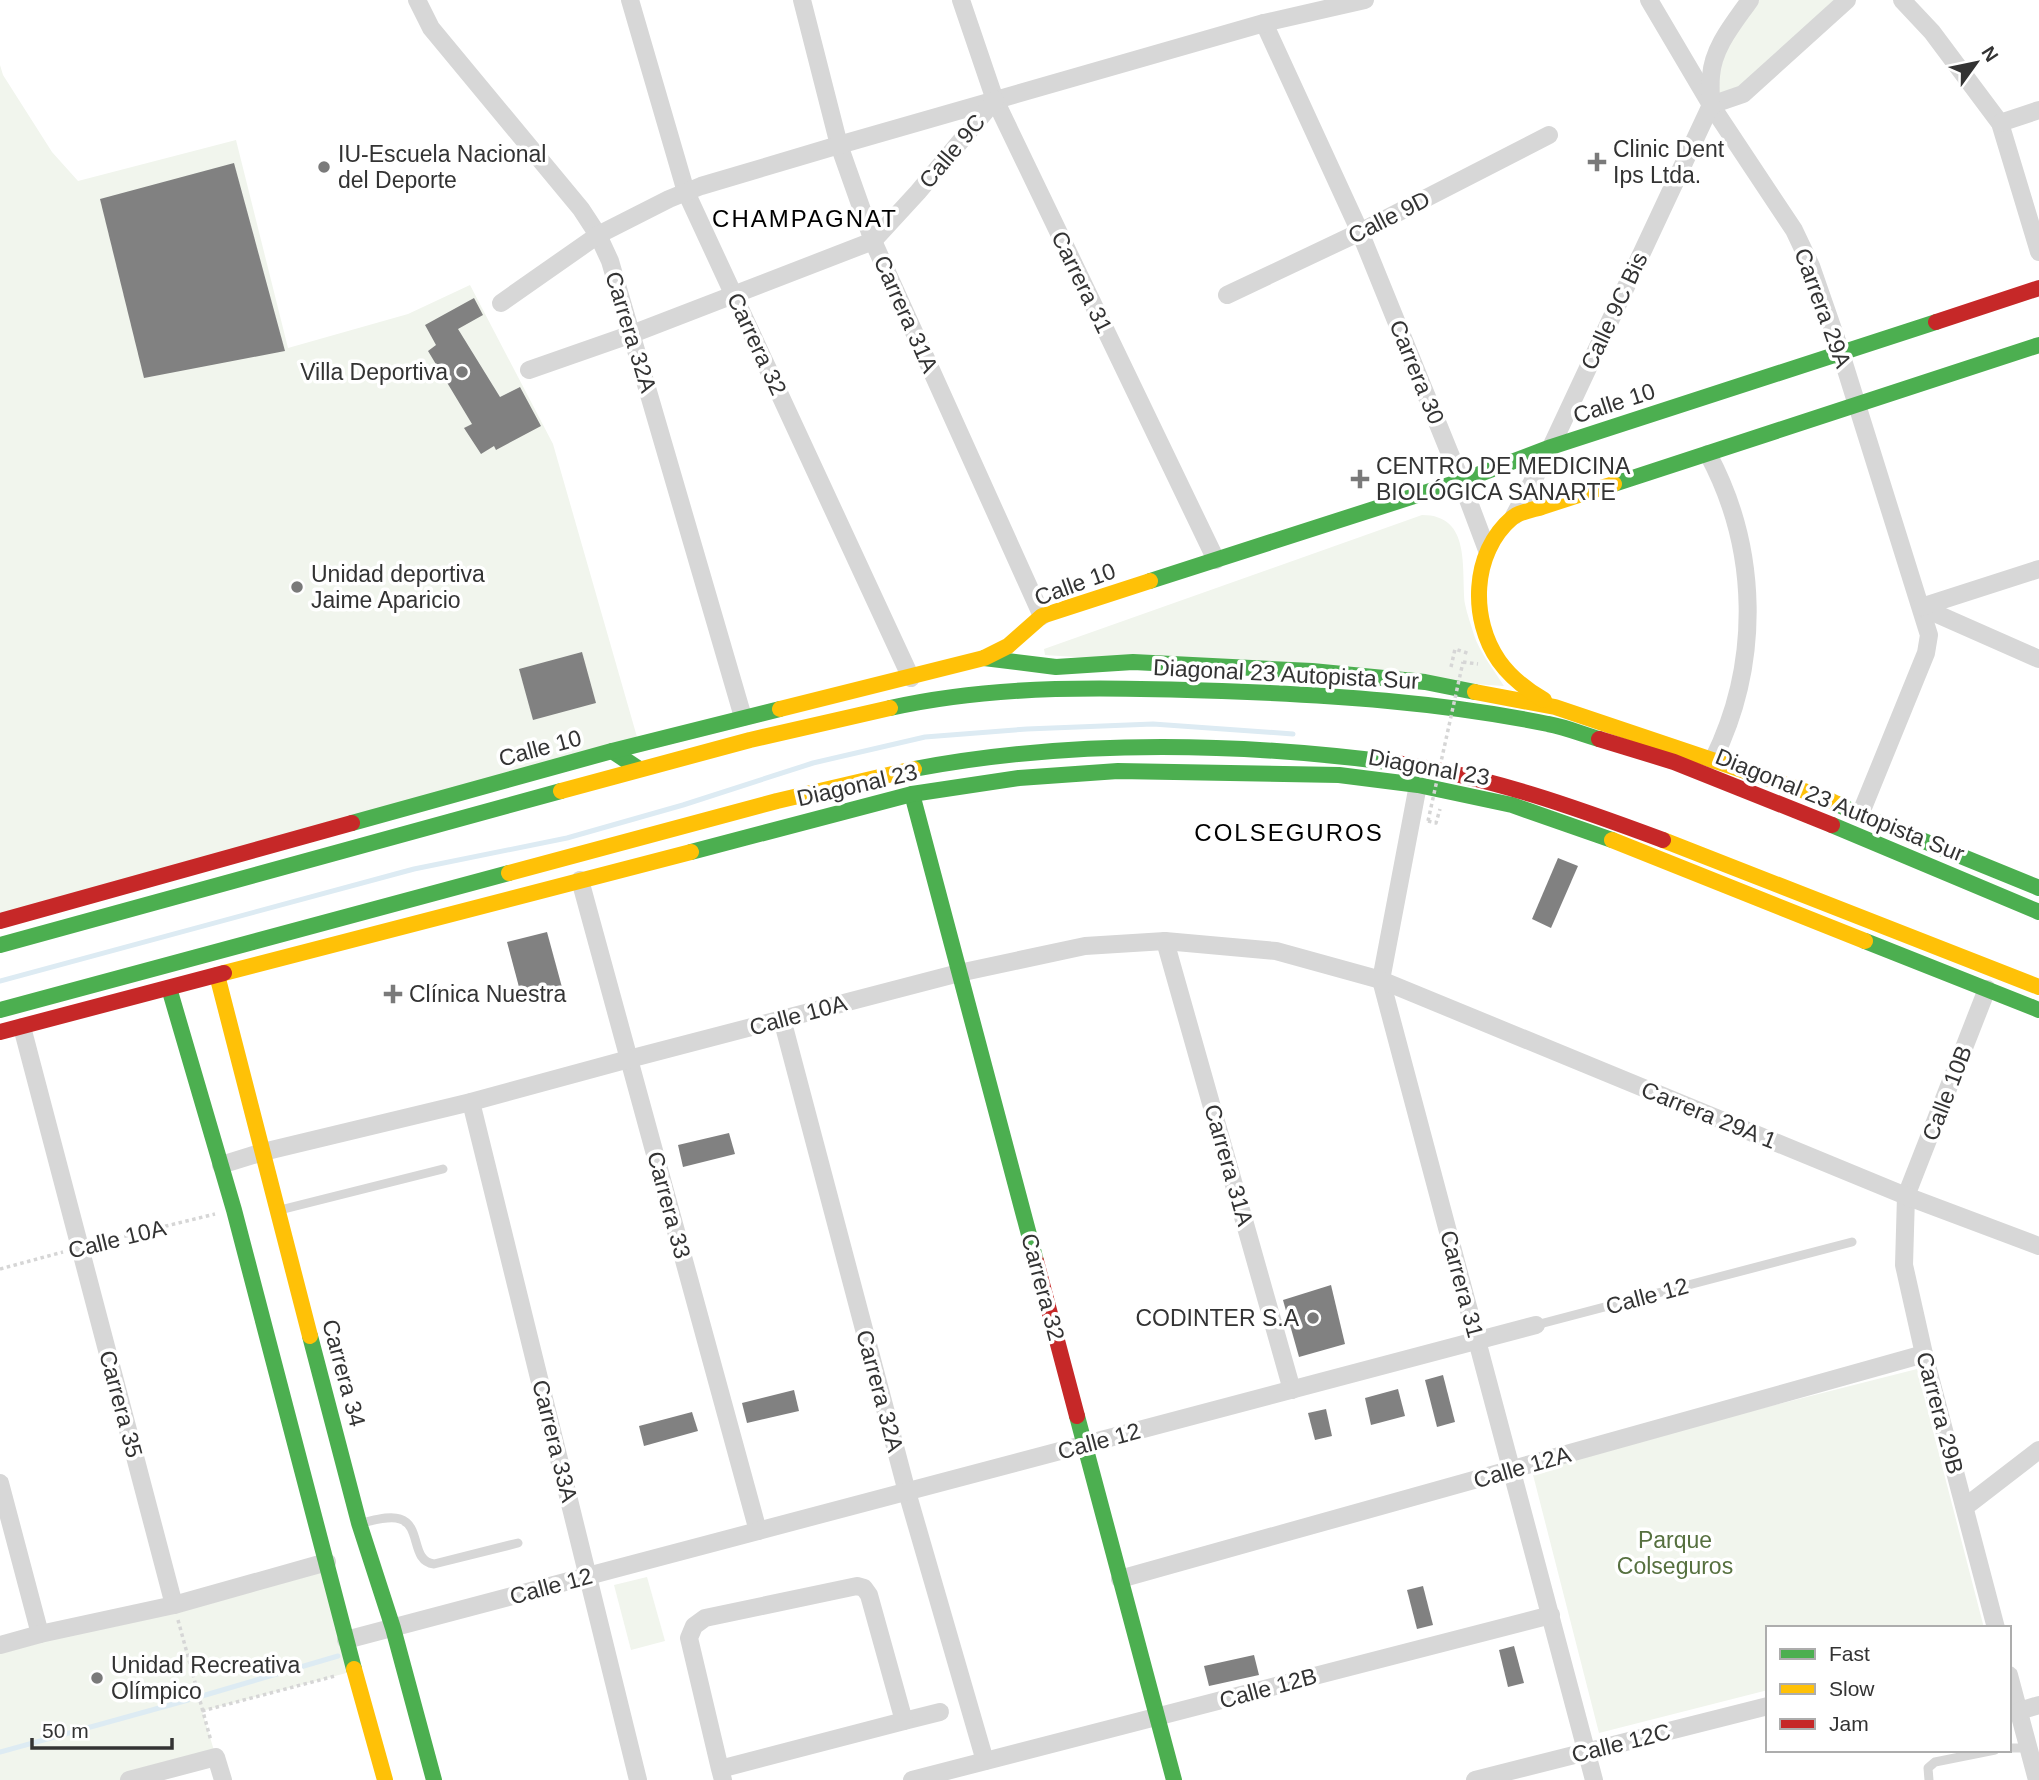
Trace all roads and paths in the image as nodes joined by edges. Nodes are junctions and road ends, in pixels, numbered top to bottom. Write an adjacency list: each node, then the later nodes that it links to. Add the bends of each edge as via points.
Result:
1 (630, 0): 17 (street, Carrera 32)
2 (802, 0): 16 (street, Carrera 31A)
3 (961, 0): 11 (street, Carrera 31)
4 (1365, 0): 10 (street, Calle 9C)
5 (1649, 0): 12 (street, Carrera 29A)
6 (1750, 0): 12 (street, Calle 9C Bis, via 1716,54)
7 (1847, 0): 12 (street, via 1744,94)
8 (1902, 0): 14 (street)
9 (422, 2): 19 (street, Carrera 32A, via 431,28)
10 (1264, 23): 11 (street, Calle 9C); 18 (street, Carrera 30)
11 (995, 100): 16 (street, Calle 9C); 20 (street, Calle 9C); 36 (street, Carrera 31)
12 (1711, 105): 28 (street, Carrera 29A, via 1794,230); 31 (street, Calle 9C Bis)
13 (2039, 110): 14 (street)
14 (2000, 123): 21 (street)
15 (1549, 135): 18 (street, Calle 9D)
16 (839, 145): 17 (street, Calle 9C); 20 (street, Carrera 31A)
17 (686, 192): 19 (street, Calle 9C); 23 (street, Carrera 32)
18 (1360, 232): 24 (street, Calle 9D); 33 (street, Carrera 30)
19 (598, 235): 25 (street, Calle 9C); 26 (street, Carrera 32A)
20 (873, 241): 23 (street, Calle 9C); 39 (street, Carrera 31A)
21 (2039, 252)
22 (2039, 288): 28 (street, Calle 10)
23 (734, 295): 26 (street, Calle 9C); 44 (street, Carrera 32)
24 (1227, 295)
25 (501, 303)
26 (632, 334): 29 (street, Calle 9C); 47 (street, Carrera 32A)
27 (2039, 345): 30 (street)
28 (1841, 354): 30 (street, Carrera 29A); 31 (street, Calle 10)
29 (529, 370)
30 (1857, 405): 32 (street); 38 (street, Carrera 29A)
31 (1551, 447): 33 (street, Calle 10); 34 (street, Calle 9C Bis)
32 (1708, 454): 34 (street); 50 (street, via 1733,511 1745,558 1749,606 1736,702)
33 (1461, 481): 35 (street, Carrera 30); 36 (street, Calle 10)
34 (1514, 516): 35 (street)
35 (1487, 550): 46 (street, via 1479,591 1490,643 1506,670 1528,692)
36 (1216, 559): 39 (street, Calle 10)
37 (2039, 569): 38 (street)
38 (1921, 607): 41 (street); 58 (street, Carrera 29A, via 1929,635 1926,653)
39 (1042, 616): 40 (street, Calle 10, via 1008,646)
40 (984, 658): 43 (street, via 1056,667 1133,662); 44 (street, Calle 10)
41 (2039, 659)
42 (1463, 662): 56 (path, bridge, via 1428,821 1436,823)
43 (1327, 673): 45 (street); 46 (street, via 1425,682)
44 (911, 678): 47 (street, Calle 10)
45 (1326, 695): 48 (street, Diagonal 23 Autopista Sur, via 1137,688 1012,691 930,699); 57 (street, Diagonal 23 Autopista Sur, via 1550,724 1674,762)
46 (1555, 706): 50 (street)
47 (743, 717): 49 (street, Calle 10)
48 (750, 740): 51 (street, Calle 10)
49 (610, 752): 51 (street); 52 (street); 63 (street, Calle 10)
50 (1713, 760): 55 (street)
51 (639, 769): 52 (street, Calle 10)
52 (595, 781): 65 (street, Calle 10)
53 (1419, 785): 54 (street, Diagonal 23, via 1339,775 1118,771 1019,778); 68 (street, Carrera 31); 71 (street, Diagonal 23, via 1512,804)
54 (912, 794): 60 (street, Diagonal 23); 66 (street, Carrera 32)
55 (1825, 798): 57 (street); 58 (street); 59 (street)
56 (1440, 807)
57 (1792, 810): 59 (street, Diagonal 23 Autopista Sur)
58 (1860, 815): 61 (street)
59 (1843, 829): 62 (street, Diagonal 23 Autopista Sur)
60 (580, 880): 67 (street); 77 (street, Carrera 33)
61 (2038, 884)
62 (2039, 912)
63 (0, 921)
64 (1165, 941): 66 (street, Calle 10A, via 1085,946); 68 (street, Calle 10A, via 1276,951); 92 (street, Carrera 31A)
65 (0, 945)
66 (959, 973): 74 (street, Calle 10A); 93 (street, Carrera 32)
67 (217, 975): 70 (street); 79 (street, Carrera 34)
68 (1381, 980): 82 (street, Carrera 29A 1); 90 (street, Carrera 31)
69 (2039, 987): 72 (street, via 1596,815 1508,787 1431,769 1289,750 1128,746 954,762 777,801)
70 (169, 988): 75 (street); 80 (street)
71 (1987, 989): 73 (street, Diagonal 23); 82 (street, Calle 10B)
72 (0, 1010)
73 (2039, 1010)
74 (782, 1019): 77 (street, Calle 10A); 97 (street, Carrera 32A)
75 (22, 1027): 76 (street); 87 (street, Carrera 35)
76 (0, 1032)
77 (629, 1059): 78 (street, Calle 10A); 100 (street, Carrera 33)
78 (471, 1102): 79 (street, Calle 10A); 103 (street, Carrera 33A)
79 (263, 1152): 80 (street, Calle 10A); 84 (street, Carrera 34)
80 (221, 1166): 83 (street)
81 (443, 1169): 84 (lane)
82 (1906, 1196): 86 (street, Carrera 29A 1); 91 (street, Carrera 29B, via 1904,1265)
83 (234, 1210): 87 (path, Calle 10A); 102 (street)
84 (278, 1210): 99 (street, Carrera 34)
85 (1852, 1242): 89 (lane, Calle 12)
86 (2039, 1246)
87 (80, 1248): 88 (path, Calle 10A); 105 (street, Carrera 35)
88 (0, 1269)
89 (1536, 1325): 90 (street, Calle 12)
90 (1477, 1341): 92 (street, Calle 12); 95 (street, Carrera 31)
91 (1924, 1354): 95 (street, Calle 12A); 98 (street, Carrera 29B)
92 (1292, 1390): 93 (street, Calle 12)
93 (1085, 1445): 97 (street, Calle 12); 104 (street, Carrera 32)
94 (2039, 1450): 98 (street)
95 (1511, 1470): 104 (street, Calle 12A); 106 (street, Carrera 31)
96 (0, 1483): 109 (street)
97 (907, 1492): 100 (street, Calle 12); 126 (street, Carrera 32A)
98 (1965, 1507): 107 (street, Carrera 29B)
99 (359, 1523): 101 (lane, via 400,1519 411,1527 421,1558 434,1564); 108 (street, Carrera 34)
100 (758, 1531): 103 (street, Calle 12)
101 (518, 1543)
102 (327, 1562): 105 (street); 110 (street)
103 (588, 1576): 108 (street, Calle 12); 132 (street, Carrera 33A)
104 (1120, 1579): 119 (street, Carrera 32)
105 (174, 1605): 109 (street); 116 (path)
106 (1551, 1615): 119 (street, Calle 12B); 123 (street, Carrera 31)
107 (1996, 1626)
108 (393, 1628): 110 (street, Calle 12); 131 (street, Carrera 34)
109 (40, 1634): 111 (street)
110 (346, 1640): 112 (street)
111 (0, 1645)
112 (354, 1671): 116 (path); 130 (street)
113 (2011, 1682): 117 (street)
114 (2039, 1705): 117 (street)
115 (1766, 1707): 123 (street, Calle 12C)
116 (202, 1711): 125 (path)
117 (2019, 1711): 122 (street)
118 (940, 1712): 120 (street)
119 (1157, 1717): 126 (street, Calle 12B); 134 (street, Carrera 32)
120 (904, 1721): 127 (street); 127 (street, via 864,1588 705,1618 694,1626 689,1638)
121 (2011, 1748): 122 (lane)
122 (2029, 1748): 138 (street)
123 (1586, 1752): 135 (street, Calle 12C); 136 (street, Carrera 31)
124 (1985, 1752): 137 (lane, via 1935,1762 1927,1768)
125 (216, 1757): 128 (street); 129 (street)
126 (985, 1761): 133 (street, Calle 12B)
127 (721, 1774)
128 (129, 1780)
129 (223, 1780)
130 (385, 1780)
131 (434, 1780)
132 (638, 1780)
133 (912, 1780)
134 (1174, 1780)
135 (1475, 1780)
136 (1594, 1780)
137 (1929, 1780)
138 (2037, 1780)

